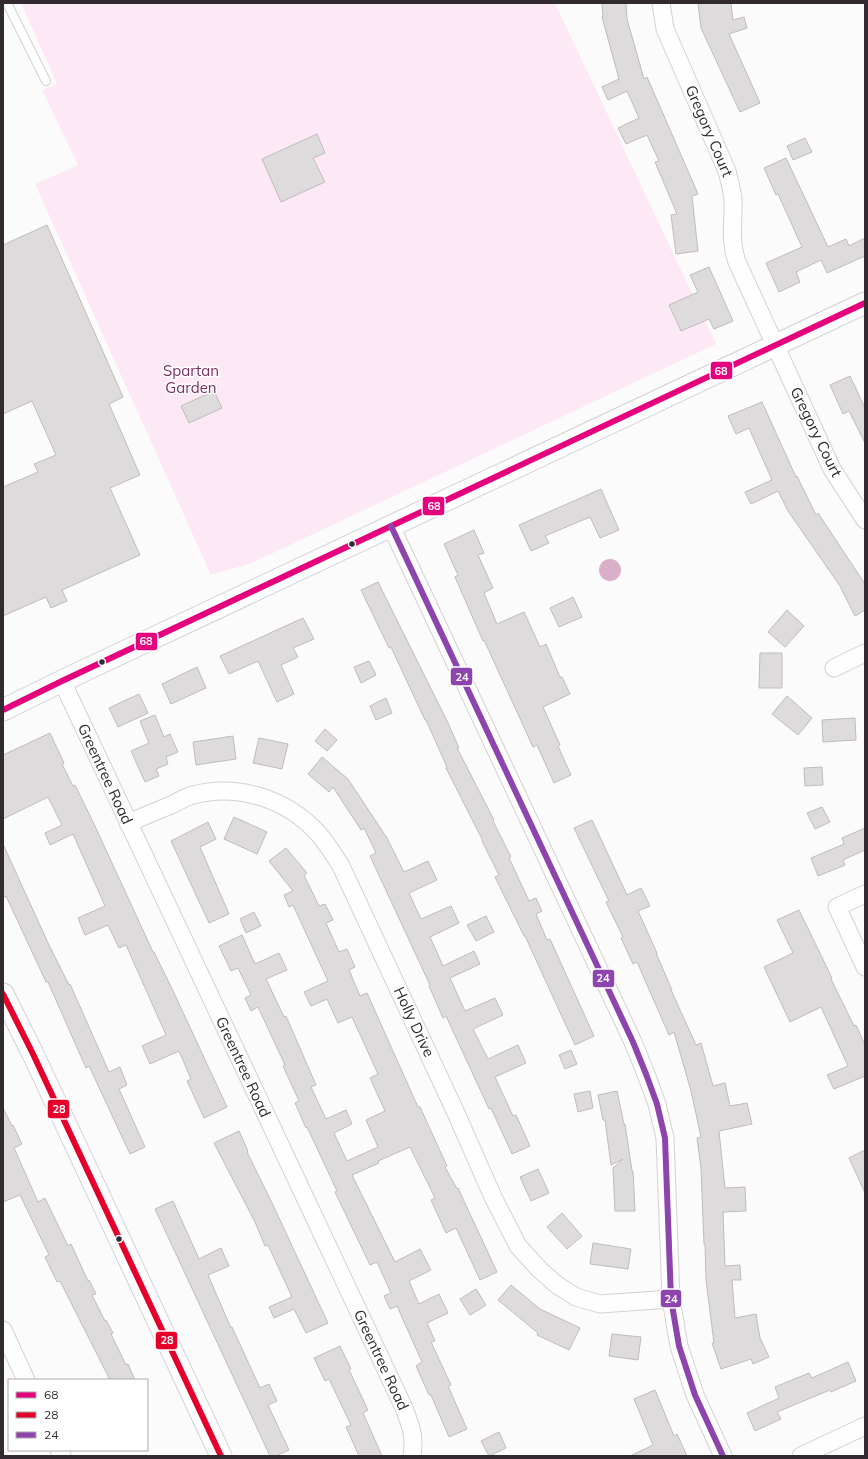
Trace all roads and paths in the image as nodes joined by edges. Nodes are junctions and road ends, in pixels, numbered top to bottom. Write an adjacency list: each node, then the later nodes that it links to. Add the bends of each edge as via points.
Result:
1 (7, 3): 3 (lane)
2 (661, 3): 5 (street, Gregory Court, via 665,29 727,171 733,199 733,250)
3 (46, 81)
4 (865, 302): 5 (street)
5 (774, 345): 6 (street, Gregory Court, via 832,470); 7 (street)
6 (865, 520)
7 (392, 526): 10 (street); 16 (street, via 633,1042 657,1104 665,1138)
8 (865, 653): 9 (street)
9 (834, 668)
10 (62, 681): 11 (street); 12 (street, Greentree Road)
11 (3, 710)
12 (128, 823): 16 (street, Holly Drive, via 192,795 222,791 248,793 267,798 293,811 312,827 328,844 341,866 518,1246 557,1285 576,1297 600,1304); 21 (street, Greentree Road, via 404,1408 414,1441)
13 (865, 894): 14 (street, via 837,907)
14 (865, 967)
15 (3, 994): 20 (street)
16 (671, 1299): 22 (street, via 685,1369)
17 (3, 1330): 18 (street)
18 (26, 1379)
19 (865, 1426): 23 (street)
20 (221, 1456)
21 (412, 1456)
22 (723, 1456)
23 (801, 1456)

